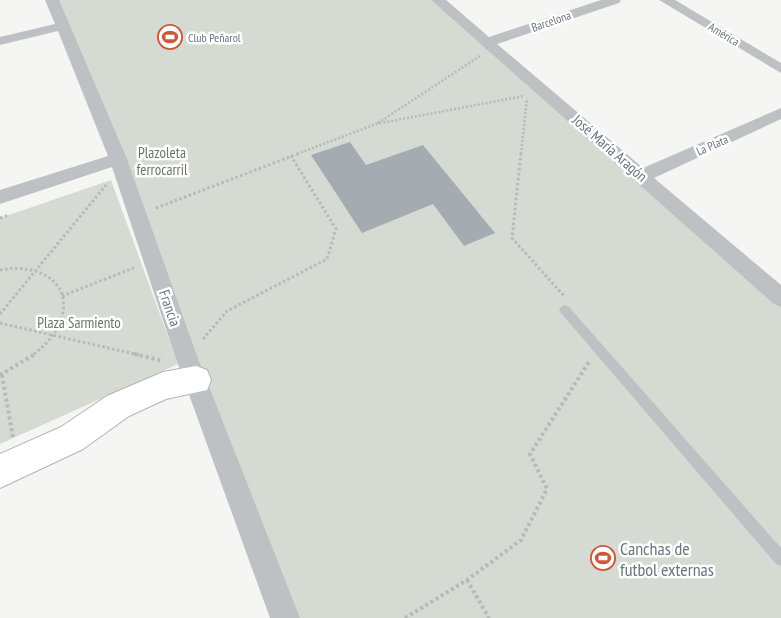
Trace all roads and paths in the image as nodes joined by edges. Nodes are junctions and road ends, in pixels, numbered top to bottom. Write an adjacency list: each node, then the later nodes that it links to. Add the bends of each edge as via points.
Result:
1 (52, 0): 5 (street, Francia)
2 (438, 0): 7 (street, José María Aragón)
3 (614, 0): 7 (street, Barcelona)
4 (666, 0): 8 (street, América)
5 (62, 26): 6 (street); 12 (street, Francia)
6 (0, 41)
7 (488, 42): 10 (path, via 481,56); 13 (street, José María Aragón)
8 (781, 69)
9 (781, 113): 13 (street, La Plata)
10 (376, 124): 11 (path); 24 (path, via 527,95 512,238)
11 (291, 156): 17 (path); 29 (path, via 336,229 327,259 227,311)
12 (118, 159): 15 (street); 17 (street, Francia)
13 (642, 176): 23 (street, José María Aragón)
14 (101, 183): 21 (path, via 111,180)
15 (0, 197)
16 (18, 211): 18 (path)
17 (137, 215): 29 (street, Francia)
18 (0, 218)
19 (142, 265): 22 (path)
20 (0, 270): 21 (path, via 26,268)
21 (38, 271): 22 (path, via 54,280); 25 (path)
22 (62, 296): 27 (path, via 60,322)
23 (781, 298)
24 (568, 307): 28 (lane)
25 (0, 314)
26 (0, 323): 27 (path)
27 (52, 335): 29 (path); 30 (path, via 34,355)
28 (598, 348): 34 (lane); 35 (path, via 530,454 547,489 521,540)
29 (191, 368): 33 (street, via 166,406 120,426); 36 (street, Francia)
30 (1, 375): 32 (path)
31 (22, 434): 32 (path)
32 (13, 438): 33 (path)
33 (3, 456)
34 (781, 559)
35 (467, 580): 37 (path); 38 (path)
36 (285, 618)
37 (405, 618)
38 (489, 618)

